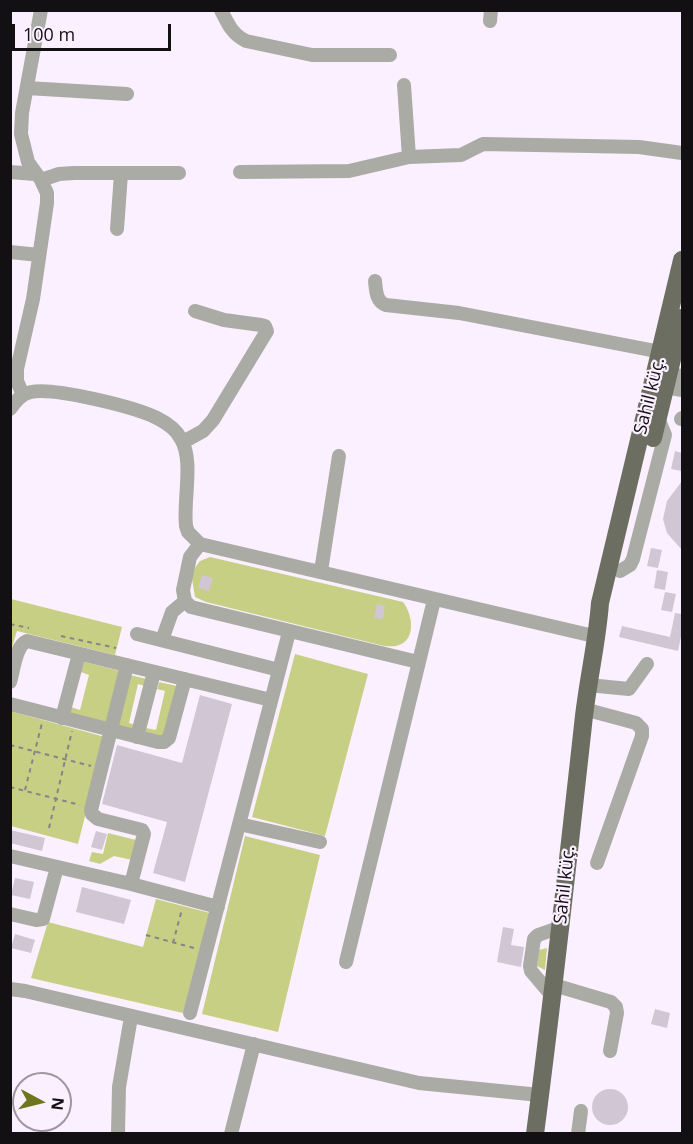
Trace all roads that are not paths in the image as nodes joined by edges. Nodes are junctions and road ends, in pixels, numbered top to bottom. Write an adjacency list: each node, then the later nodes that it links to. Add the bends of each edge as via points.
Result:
1 (41, 10): 5 (street)
2 (221, 10): 3 (street, via 229,27 246,41 312,55)
3 (390, 55)
4 (404, 86): 8 (street)
5 (27, 88): 6 (street); 13 (street, via 21,134 28,162)
6 (127, 94)
7 (682, 153): 8 (street, via 639,147 483,144 460,155)
8 (409, 157): 10 (street, via 349,171)
9 (10, 172): 13 (street)
10 (240, 172)
11 (121, 174): 12 (street); 13 (street); 14 (street)
12 (179, 174)
13 (38, 177): 16 (street, via 47,193)
14 (117, 229)
15 (10, 252): 16 (street)
16 (39, 255): 23 (street, via 17,369)
17 (682, 260): 21 (main road, Sahil küç.)
18 (375, 281): 21 (street, via 378,300 386,305 459,312)
19 (195, 311): 25 (street, via 265,326 267,331 213,420)
20 (682, 318): 22 (main road, Sahil küç.)
21 (661, 352): 33 (main road, Sahil küç., via 603,589)
22 (675, 382): 33 (main road, Sahil küç., via 658,418 611,606)
23 (23, 395): 24 (street); 25 (street, via 62,392 148,414 168,424)
24 (10, 409)
25 (183, 442): 27 (street, via 187,462 186,526)
26 (339, 456): 28 (street)
27 (200, 544): 28 (street); 30 (street, via 190,556 183,590)
28 (321, 571): 29 (street)
29 (434, 600): 33 (street); 36 (street)
30 (185, 601): 31 (street, via 199,610); 34 (street, via 172,612)
31 (289, 632): 36 (street); 39 (street)
32 (137, 634): 34 (street)
33 (598, 637): 43 (main road, Sahil küç.)
34 (162, 640): 39 (street)
35 (79, 654): 38 (street); 42 (street, via 24,642); 47 (street)
36 (418, 662): 59 (street)
37 (647, 664): 43 (street, via 629,689)
38 (127, 665): 40 (street); 48 (street)
39 (279, 670): 44 (street)
40 (154, 672): 41 (street); 49 (street)
41 (185, 679): 44 (street); 49 (street, via 169,738 158,742)
42 (10, 682)
43 (588, 685): 46 (main road, Sahil küç.)
44 (271, 700): 50 (street)
45 (10, 704): 47 (street)
46 (584, 709): 53 (street, via 636,723 642,729); 58 (main road, Sahil küç.)
47 (62, 718): 48 (street)
48 (110, 730): 49 (street); 55 (street, via 91,810 98,819 142,830)
49 (137, 737)
50 (239, 824): 51 (street); 56 (street)
51 (320, 842)
52 (10, 856): 54 (street)
53 (597, 863)
54 (57, 867): 55 (street); 57 (street, via 43,919)
55 (131, 884): 56 (street)
56 (218, 907): 62 (street)
57 (10, 914)
58 (561, 927): 61 (main road, Sahil küç.); 61 (street, via 534,939 530,966)
59 (346, 962)
60 (10, 989): 63 (street)
61 (553, 991): 65 (street, via 611,1002 616,1007); 66 (main road, Sahil küç.)
62 (190, 1013)
63 (131, 1017): 64 (street); 68 (street, via 119,1087)
64 (254, 1044): 66 (street, via 432,1086); 69 (street)
65 (610, 1051)
66 (540, 1095): 70 (main road, Sahil küç.)
67 (581, 1111): 71 (street)
68 (118, 1134)
69 (231, 1134)
70 (535, 1134)
71 (578, 1134)

